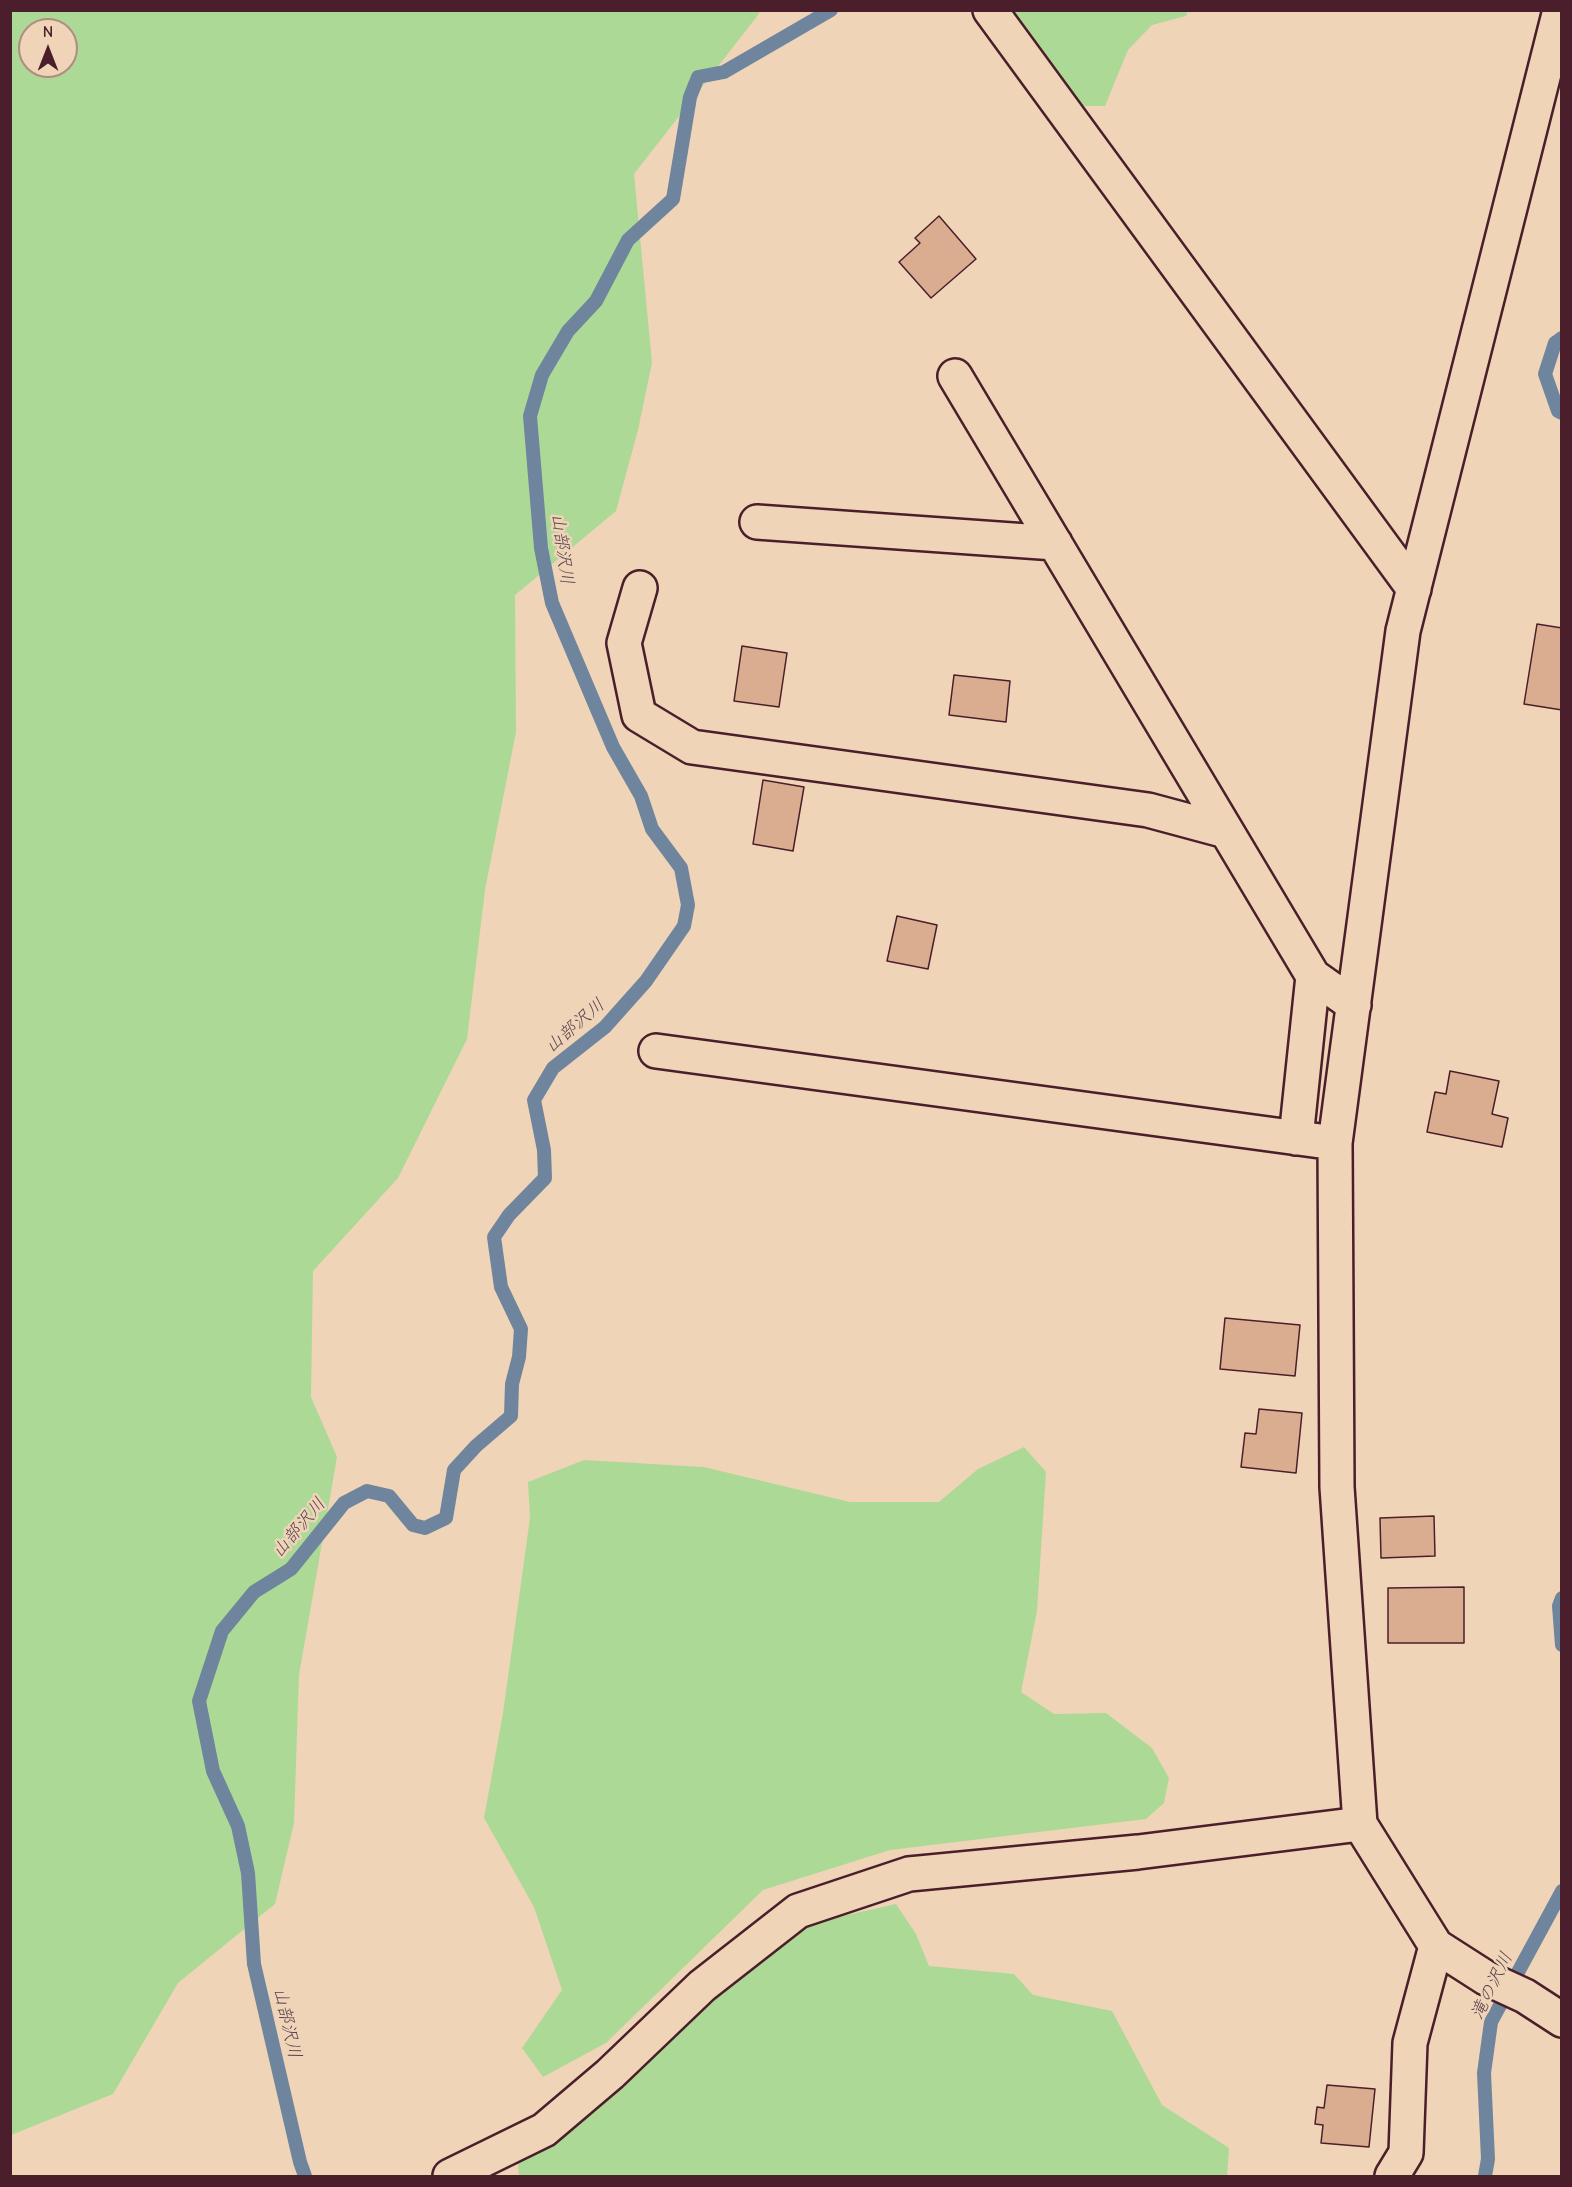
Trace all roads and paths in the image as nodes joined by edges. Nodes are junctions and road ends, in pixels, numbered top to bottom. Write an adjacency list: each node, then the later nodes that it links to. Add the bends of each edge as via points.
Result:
1 (990, 10): 8 (street)
2 (1560, 10): 3 (street)
3 (1555, 58): 8 (street)
4 (955, 376): 6 (street)
5 (757, 522): 6 (street)
6 (1055, 543): 9 (street)
7 (640, 588): 9 (street, via 624,643 639,715 692,747 1148,810)
8 (1414, 589): 11 (street, via 1403,631)
9 (1226, 831): 10 (street)
10 (1313, 976): 11 (street); 13 (street)
11 (1354, 1005): 14 (street)
12 (656, 1051): 13 (street)
13 (1296, 1138): 14 (street)
14 (1335, 1143): 15 (street, via 1337,1487)
15 (1360, 1824): 16 (street); 18 (street, via 1138,1852 909,1874 798,1911 702,1986 610,2074 544,2130)
16 (1436, 1946): 17 (street); 19 (street, via 1410,2043 1406,2153)
17 (1562, 2020)
18 (450, 2176)
19 (1392, 2176)

